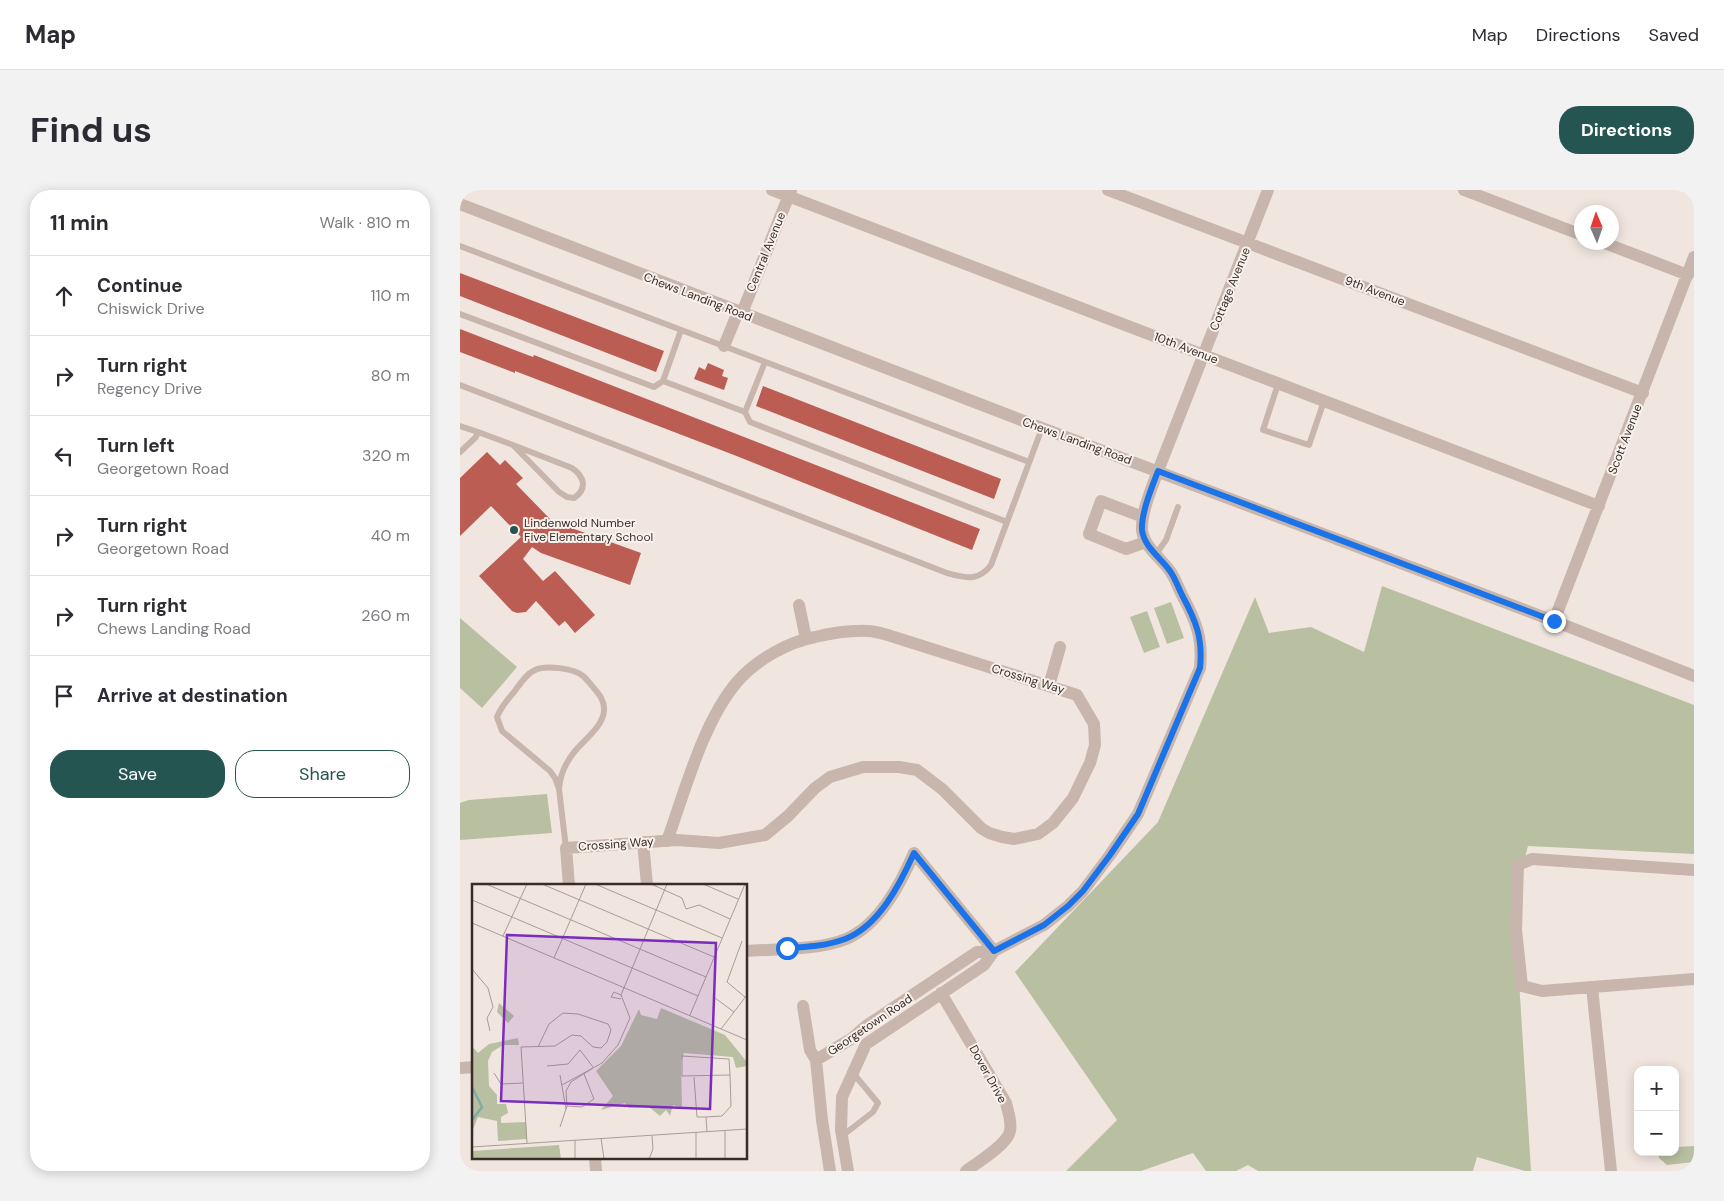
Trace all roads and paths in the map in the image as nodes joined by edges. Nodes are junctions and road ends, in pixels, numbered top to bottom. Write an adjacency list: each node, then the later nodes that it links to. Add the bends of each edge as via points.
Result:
1 (772, 190): 5 (street, 10th Avenue)
2 (1108, 190): 8 (street, 9th Avenue)
3 (1268, 190): 8 (street, Cottage Avenue)
4 (1464, 190): 7 (street)
5 (789, 193): 13 (street, Central Avenue); 17 (street, 10th Avenue)
6 (460, 204): 13 (street, Chews Landing Road)
7 (1574, 232)
8 (1248, 243): 17 (street, Cottage Avenue); 22 (street, 9th Avenue)
9 (460, 246): 15 (lane)
10 (1619, 249): 12 (street)
11 (1694, 257): 12 (street, Scott Avenue)
12 (1688, 275): 22 (street, Scott Avenue)
13 (740, 313): 16 (street, Central Avenue); 26 (street, Chews Landing Road)
14 (460, 314): 19 (lane, via 654,387)
15 (681, 330): 16 (lane); 19 (lane)
16 (724, 346): 18 (lane)
17 (1203, 355): 21 (street, 10th Avenue); 31 (street, Cottage Avenue)
18 (766, 362): 24 (lane); 30 (lane)
19 (663, 381): 24 (lane)
20 (460, 384): 35 (lane, via 799,517 960,576 972,578 986,573 992,565)
21 (1278, 384): 23 (street, 10th Avenue); 23 (lane, via 1263,430 1309,445)
22 (1643, 393): 32 (street, Scott Avenue)
23 (1324, 401): 32 (street, 10th Avenue)
24 (745, 412): 35 (lane, via 750,422)
25 (460, 426): 27 (lane)
26 (1042, 428): 30 (lane); 31 (street, Chews Landing Road)
27 (478, 432): 28 (lane); 29 (lane)
28 (513, 445): 28 (lane, via 559,492 566,497 579,495 583,484 579,472)
29 (460, 452)
30 (1029, 462): 35 (lane)
31 (1158, 471): 34 (street); 39 (street, Chews Landing Road)
32 (1599, 506): 39 (street, Scott Avenue)
33 (1178, 508): 37 (lane, via 1166,540)
34 (1143, 517): 36 (street, via 1142,531); 36 (street, via 1100,502 1089,534 1126,549)
35 (1007, 522)
36 (1146, 542): 37 (street, Georgetown Road)
37 (1156, 554): 52 (street, Georgetown Road, via 1170,571 1193,615 1202,650 1200,668 1138,814 1110,855 1068,906 1044,925)
38 (799, 605): 40 (street)
39 (1554, 621): 42 (street, Chews Landing Road)
40 (806, 639): 43 (street, Crossing Way, via 869,631); 45 (street, Crossing Way, via 782,647 738,680 705,738)
41 (1060, 646): 43 (street)
42 (1694, 676)
43 (1049, 686): 45 (street, Crossing Way, via 1077,694 1094,724 1095,745 1073,798 1053,823 1038,834 1002,838 981,828 942,789 917,770 863,767 830,777 765,835 719,843)
44 (559, 789): 44 (lane, via 565,766 602,719 604,705 582,675 564,668 540,668 529,674 502,706 497,717 502,731 550,771); 47 (lane)
45 (667, 841): 46 (street, Crossing Way)
46 (643, 842): 47 (street, Crossing Way); 50 (street)
47 (566, 848): 49 (street)
48 (1694, 870): 54 (street, via 1532,859 1518,865 1516,930 1522,986 1542,991)
49 (569, 884)
50 (648, 884)
51 (748, 951): 52 (street, via 820,946 846,939 883,908 901,883 914,853)
52 (994, 951): 55 (street, Georgetown Road, via 984,964); 57 (street, Georgetown Road, via 977,952 866,1026)
53 (1694, 979): 54 (street)
54 (1592, 987): 66 (street)
55 (942, 993): 57 (street, Georgetown Road); 65 (street, Dover Drive, via 1006,1103 1010,1120 1008,1137)
56 (803, 1006): 58 (street, via 810,1050)
57 (862, 1039): 58 (street, Georgetown Road); 59 (street, Georgetown Road)
58 (816, 1060): 63 (street, Georgetown Road)
59 (852, 1072): 60 (street, Georgetown Road, via 842,1097); 60 (lane, via 878,1103 873,1112)
60 (842, 1136): 64 (street, Georgetown Road)
61 (595, 1158): 62 (street)
62 (596, 1171)
63 (830, 1171)
64 (848, 1171)
65 (966, 1171)
66 (1611, 1171)

